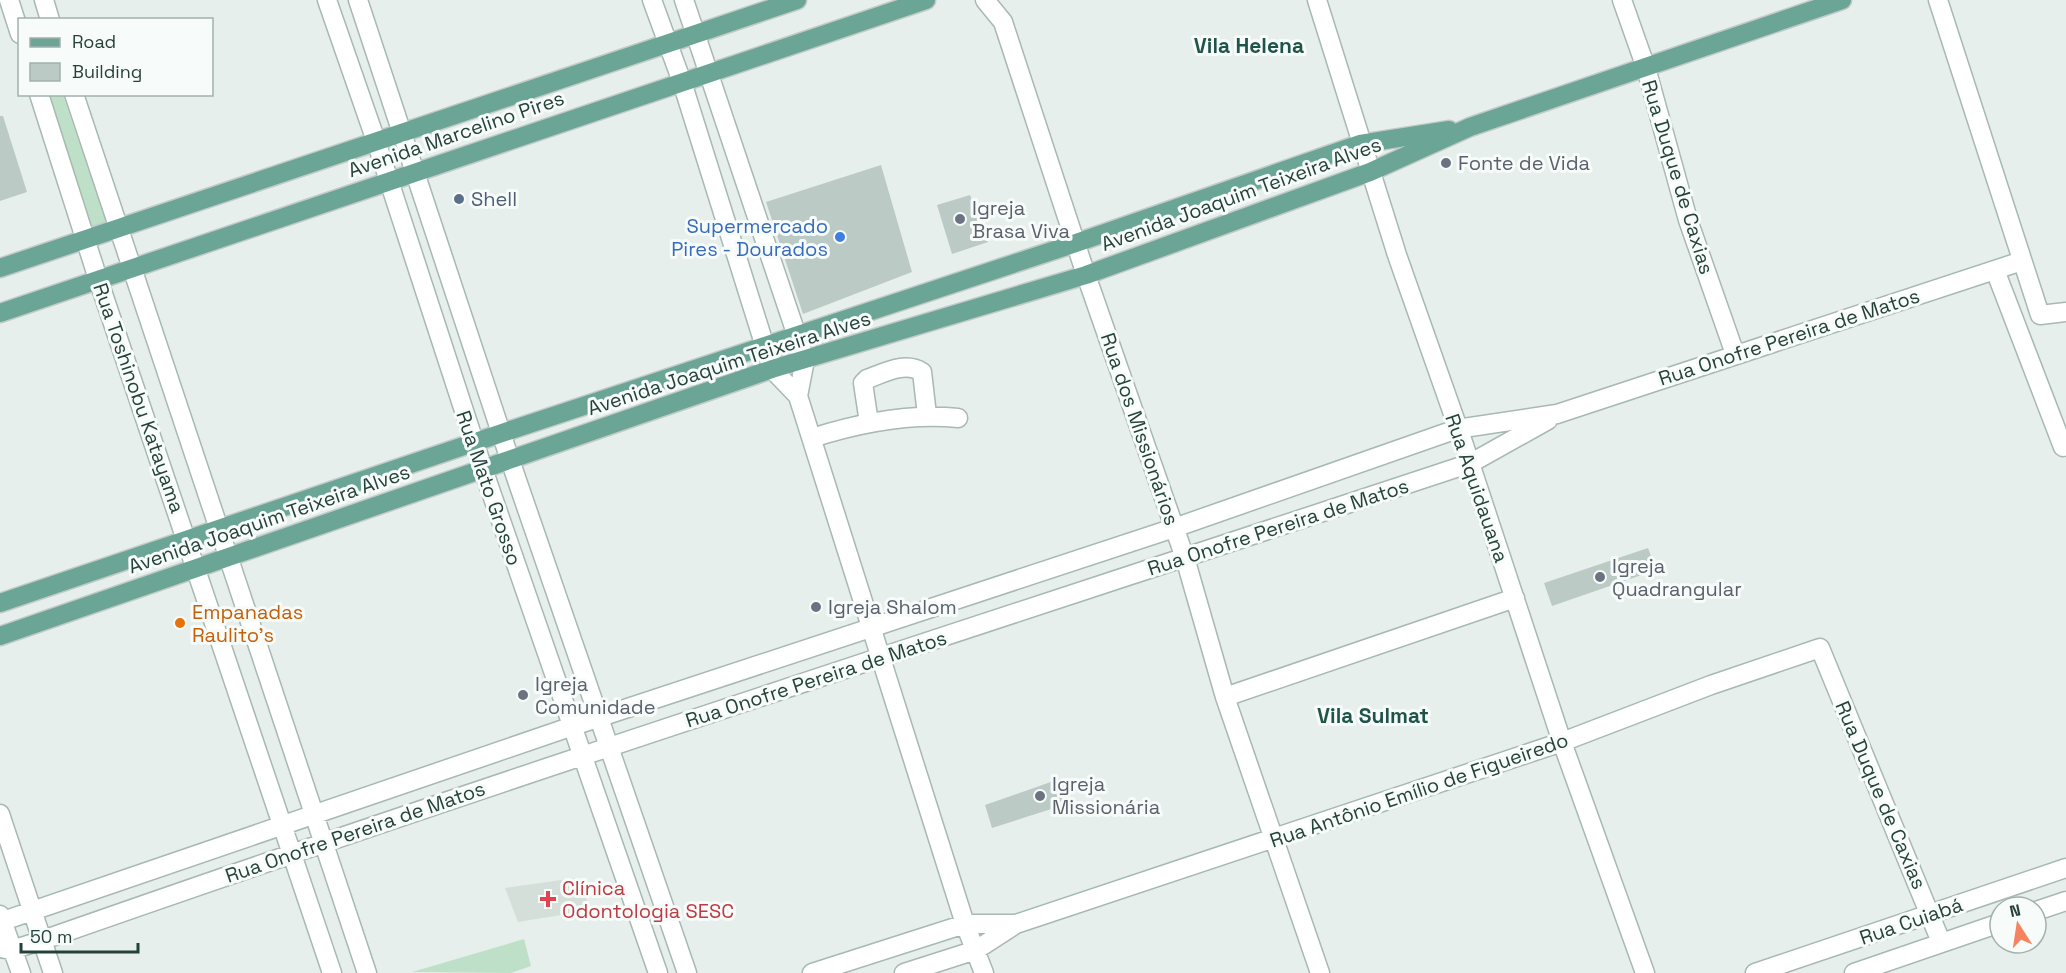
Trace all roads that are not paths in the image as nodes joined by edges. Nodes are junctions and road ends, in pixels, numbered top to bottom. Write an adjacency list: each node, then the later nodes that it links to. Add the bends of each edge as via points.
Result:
1 (9, 0): 17 (street)
2 (44, 0): 15 (street)
3 (327, 0): 27 (street, Rua Mato Grosso)
4 (358, 0): 26 (street, Rua Mato Grosso)
5 (652, 0): 19 (street)
6 (684, 0): 18 (street)
7 (797, 0): 18 (main road, Avenida Marcelino Pires)
8 (926, 0): 21 (main road, Avenida Marcelino Pires)
9 (985, 0): 16 (street, Rua dos Missionários)
10 (1004, 0): 16 (street, Rua dos Missionários)
11 (1317, 0): 28 (street, Rua Aquidauana)
12 (1622, 0): 20 (street, Rua Duque de Caxias)
13 (1842, 0): 20 (main road, Avenida Joaquim Teixeira Alves)
14 (1938, 0): 35 (street)
15 (49, 18)
16 (1003, 22): 34 (street, Rua dos Missionários)
17 (18, 28)
18 (696, 33): 19 (main road, Avenida Marcelino Pires); 21 (street)
19 (668, 42): 22 (street); 26 (main road, Avenida Marcelino Pires)
20 (1646, 68): 25 (main road, Avenida Joaquim Teixeira Alves); 45 (street, Rua Duque de Caxias, via 1688,220)
21 (709, 72): 22 (main road, Avenida Marcelino Pires); 43 (street)
22 (682, 82): 29 (main road, Avenida Marcelino Pires); 44 (street)
23 (40, 96): 33 (street, Rua Toshinobu Katayama)
24 (75, 96): 32 (street, Rua Toshinobu Katayama)
25 (1470, 127): 28 (main road, Avenida Joaquim Teixeira Alves); 30 (main road, Avenida Joaquim Teixeira Alves)
26 (404, 132): 27 (main road, Avenida Marcelino Pires); 29 (street, Rua Mato Grosso)
27 (376, 141): 31 (street, Rua Mato Grosso); 32 (main road, Avenida Marcelino Pires)
28 (1360, 144): 30 (street, Rua Aquidauana); 34 (main road, Avenida Joaquim Teixeira Alves)
29 (416, 171): 31 (main road, Avenida Marcelino Pires); 54 (street, Rua Mato Grosso)
30 (1370, 172): 39 (main road, Avenida Joaquim Teixeira Alves); 53 (street, Rua Aquidauana)
31 (388, 181): 37 (main road, Avenida Marcelino Pires); 56 (street, Rua Mato Grosso)
32 (117, 229): 33 (main road, Avenida Marcelino Pires); 37 (street, Rua Toshinobu Katayama)
33 (86, 240): 36 (main road, Avenida Marcelino Pires); 40 (street, Rua Toshinobu Katayama)
34 (1076, 243): 39 (street, Rua dos Missionários); 43 (main road, Avenida Joaquim Teixeira Alves)
35 (2022, 261): 38 (street, Rua Onofre Pereira de Matos); 41 (street, via 2040,315)
36 (0, 268)
37 (130, 268): 40 (main road, Avenida Marcelino Pires); 61 (street, Rua Toshinobu Katayama)
38 (1995, 270): 45 (street, Rua Onofre Pereira de Matos); 57 (street)
39 (1086, 275): 46 (main road, Avenida Joaquim Teixeira Alves); 62 (street, Rua dos Missionários)
40 (98, 279): 42 (main road, Avenida Marcelino Pires); 63 (street, Rua Toshinobu Katayama)
41 (2066, 312)
42 (0, 313)
43 (797, 334): 44 (main road, Avenida Joaquim Teixeira Alves); 46 (street)
44 (765, 346): 47 (street); 54 (main road, Avenida Joaquim Teixeira Alves)
45 (1735, 354): 49 (street, Rua Onofre Pereira de Matos)
46 (805, 360): 47 (main road, Avenida Joaquim Teixeira Alves); 48 (street)
47 (772, 369): 48 (street); 58 (main road, Avenida Joaquim Teixeira Alves)
48 (798, 396): 55 (street)
49 (1557, 414): 53 (street, Rua Onofre Pereira de Matos); 59 (street, Rua Onofre Pereira de Matos)
50 (927, 415): 51 (street); 52 (street); 52 (street, via 922,372 904,367 863,383)
51 (958, 418)
52 (869, 423): 55 (street)
53 (1457, 429): 59 (street, Rua Aquidauana); 62 (street, Rua Onofre Pereira de Matos)
54 (502, 433): 56 (main road, Avenida Joaquim Teixeira Alves); 58 (street, Rua Mato Grosso)
55 (812, 438): 69 (street)
56 (474, 442): 60 (street, Rua Mato Grosso); 61 (main road, Avenida Joaquim Teixeira Alves)
57 (2063, 447)
58 (510, 460): 60 (main road, Avenida Joaquim Teixeira Alves); 74 (street, Rua Mato Grosso)
59 (1471, 463): 65 (street, Rua Onofre Pereira de Matos); 67 (street, Rua Aquidauana)
60 (483, 470): 64 (main road, Avenida Joaquim Teixeira Alves); 75 (street, Rua Mato Grosso)
61 (218, 528): 63 (main road, Avenida Joaquim Teixeira Alves); 64 (street, Rua Toshinobu Katayama)
62 (1174, 528): 65 (street, Rua dos Missionários); 69 (street, Rua Onofre Pereira de Matos)
63 (188, 539): 66 (street, Rua Toshinobu Katayama); 68 (main road, Avenida Joaquim Teixeira Alves)
64 (227, 556): 66 (main road, Avenida Joaquim Teixeira Alves); 80 (street, Rua Toshinobu Katayama)
65 (1185, 558): 72 (street, Rua Onofre Pereira de Matos); 73 (street, Rua dos Missionários)
66 (196, 567): 70 (main road, Avenida Joaquim Teixeira Alves); 83 (street, Rua Toshinobu Katayama)
67 (1515, 598): 73 (street); 76 (street, Rua Aquidauana)
68 (0, 603)
69 (872, 628): 72 (street); 74 (street, Rua Onofre Pereira de Matos)
70 (0, 636)
71 (1820, 648): 76 (street, Rua Antônio Emílio de Figueiredo); 91 (street, Rua Duque de Caxias)
72 (881, 657): 77 (street, Rua Onofre Pereira de Matos); 93 (street)
73 (1225, 697): 84 (street, Rua dos Missionários)
74 (599, 718): 75 (street, Rua Onofre Pereira de Matos); 77 (street, Rua Mato Grosso)
75 (570, 727): 78 (street, Rua Mato Grosso); 79 (street, Rua Onofre Pereira de Matos)
76 (1562, 742): 84 (street, Rua Antônio Emílio de Figueiredo); 111 (street, Rua Aquidauana)
77 (609, 746): 78 (street, Rua Onofre Pereira de Matos); 106 (street, Rua Mato Grosso)
78 (582, 756): 82 (street, Rua Onofre Pereira de Matos); 105 (street, Rua Mato Grosso)
79 (388, 788): 80 (street, Rua Onofre Pereira de Matos); 82 (street)
80 (313, 813): 83 (street, Rua Onofre Pereira de Matos); 85 (street, Rua Toshinobu Katayama)
81 (0, 814): 90 (street)
82 (399, 818): 85 (street, Rua Onofre Pereira de Matos)
83 (281, 824): 86 (street, Rua Toshinobu Katayama); 90 (street, Rua Onofre Pereira de Matos)
84 (1275, 839): 94 (street, Rua Antônio Emílio de Figueiredo); 110 (street, Rua dos Missionários)
85 (323, 843): 86 (street, Rua Onofre Pereira de Matos); 104 (street, Rua Toshinobu Katayama)
86 (292, 853): 96 (street, Rua Onofre Pereira de Matos); 103 (street, Rua Toshinobu Katayama)
87 (2066, 868): 91 (street, Rua Cuiabá)
88 (2066, 901): 89 (street)
89 (2048, 907)
90 (30, 910): 92 (street, Rua Onofre Pereira de Matos); 96 (street)
91 (1931, 915): 97 (street, Rua Duque de Caxias); 100 (street, Rua Cuiabá)
92 (1, 919): 98 (street)
93 (966, 924): 94 (street, Rua Antônio Emílio de Figueiredo); 99 (street); 107 (street, Rua Antônio Emílio de Figueiredo)
94 (1016, 924): 99 (street, Rua Antônio Emílio de Figueiredo)
95 (1988, 927): 97 (street, Rua Cuiabá)
96 (43, 940): 98 (street, Rua Onofre Pereira de Matos); 102 (street)
97 (1941, 942): 113 (street, Rua Cuiabá)
98 (6, 949): 101 (street)
99 (976, 950): 108 (street, Rua Antônio Emílio de Figueiredo); 109 (street)
100 (1797, 967): 112 (street, Rua Cuiabá)
101 (21, 973)
102 (53, 973)
103 (332, 973)
104 (367, 973)
105 (658, 973)
106 (687, 973)
107 (812, 973)
108 (904, 973)
109 (984, 973)
110 (1320, 973)
111 (1645, 973)
112 (1755, 973)
113 (1854, 973)

